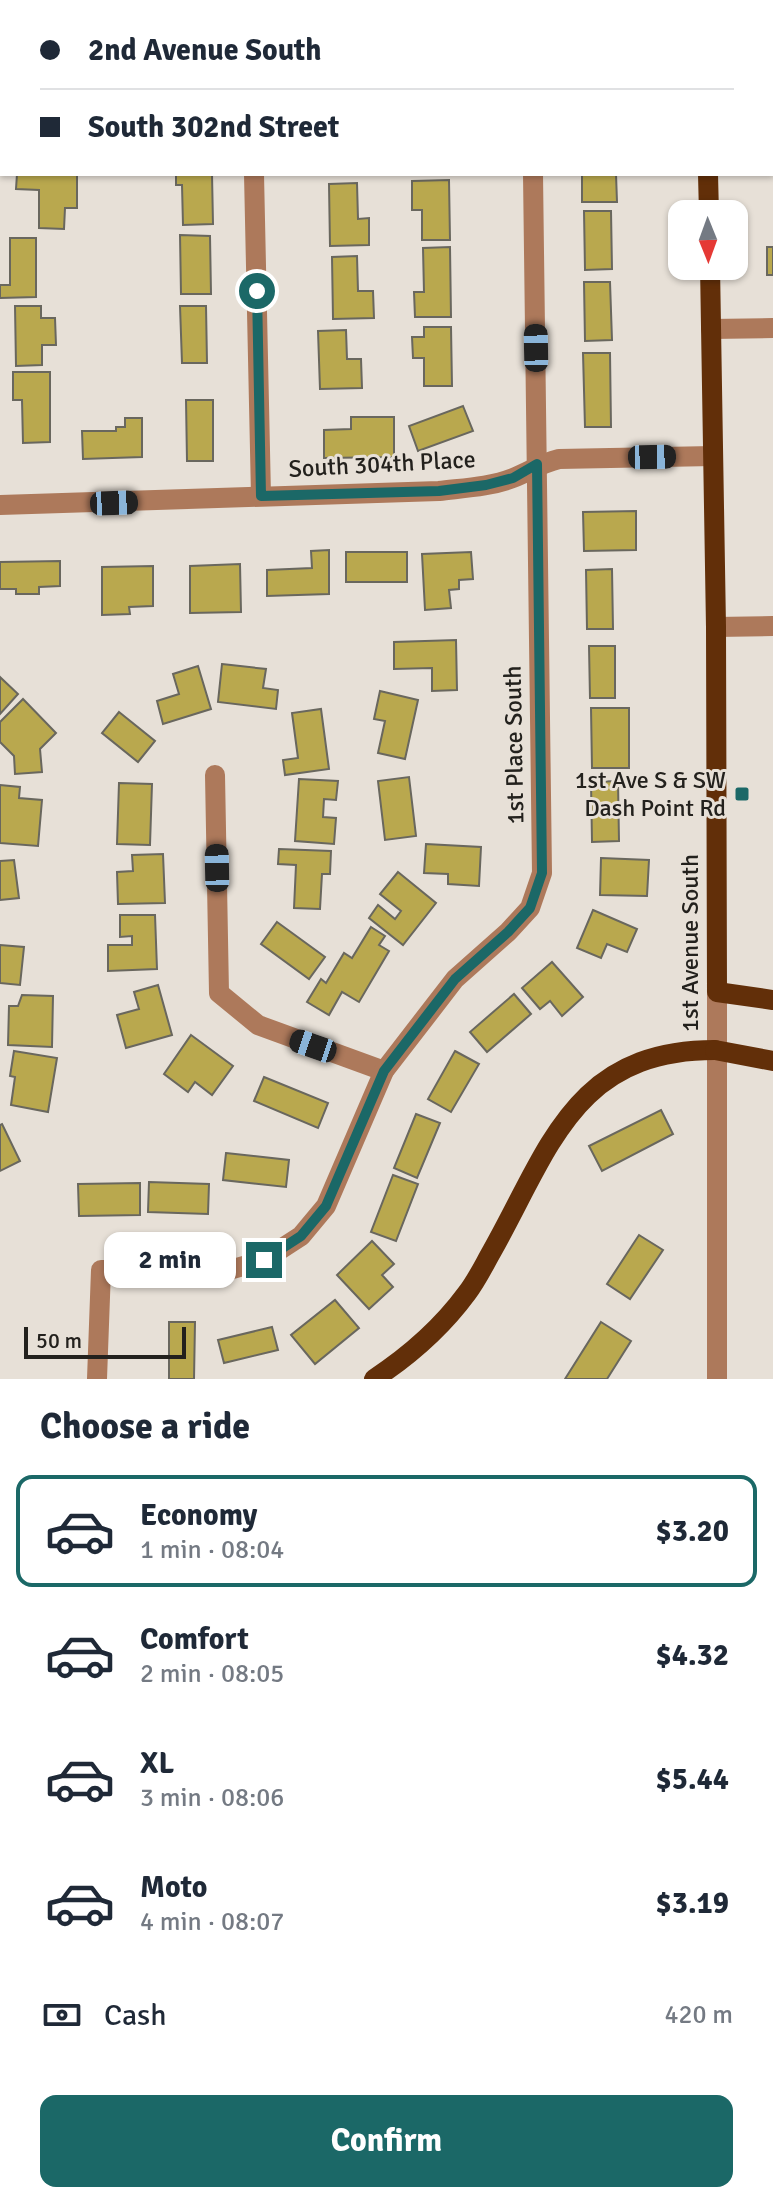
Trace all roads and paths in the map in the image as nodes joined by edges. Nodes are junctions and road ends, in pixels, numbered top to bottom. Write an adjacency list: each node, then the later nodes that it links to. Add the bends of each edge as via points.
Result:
1 (254, 176): 10 (street)
2 (533, 176): 9 (street, 1st Place South)
3 (708, 176): 4 (main road)
4 (709, 200)
5 (710, 280): 7 (main road, 1st Avenue South)
6 (773, 328): 7 (street)
7 (711, 329): 8 (main road, 1st Avenue South)
8 (713, 456): 9 (street, South 304th Place); 13 (main road, 1st Avenue South)
9 (537, 464): 10 (street, South 304th Place, via 513,478 439,491); 18 (street, 1st Place South, via 542,873 530,908 455,979)
10 (261, 496): 11 (street, South 304th Place)
11 (0, 505)
12 (773, 626): 13 (street)
13 (716, 627): 15 (main road, 1st Avenue South)
14 (215, 775): 18 (street, via 219,993 258,1025)
15 (717, 992): 16 (main road); 21 (street, 1st Avenue South)
16 (773, 1000)
17 (773, 1061): 20 (main road, bridge, via 695,1050 650,1058 599,1083 547,1144 468,1292 404,1360)
18 (384, 1071): 19 (street, 1st Place South, via 326,1206 301,1236 264,1260 226,1271 101,1270)
19 (97, 1379)
20 (374, 1379)
21 (717, 1379)

